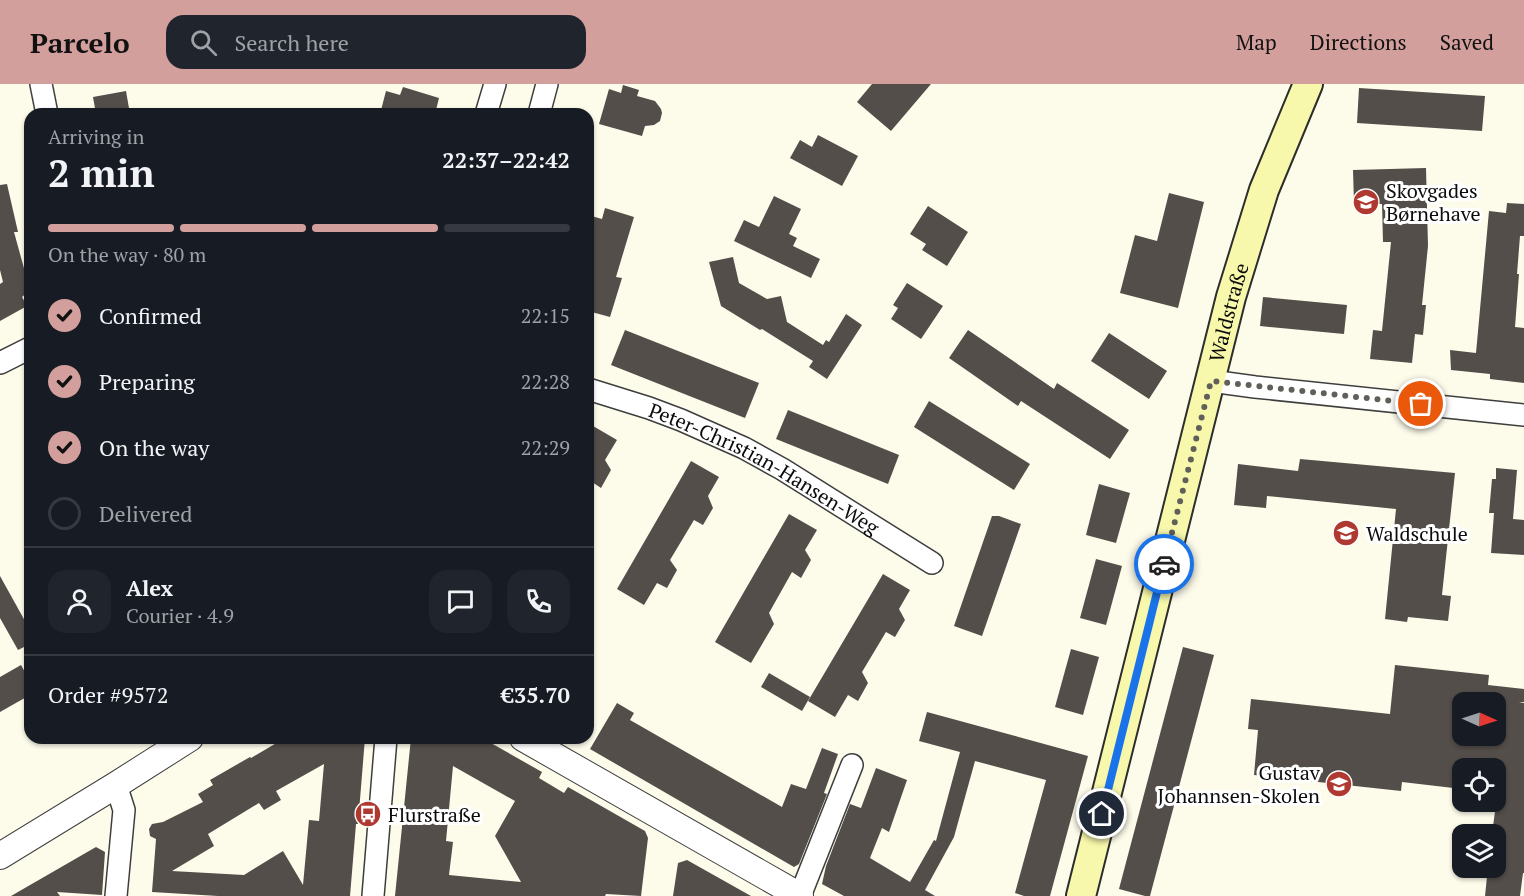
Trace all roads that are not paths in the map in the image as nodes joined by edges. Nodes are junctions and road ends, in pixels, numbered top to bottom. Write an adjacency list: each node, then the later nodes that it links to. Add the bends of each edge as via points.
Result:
1 (41, 84): 5 (street)
2 (495, 84): 6 (street)
3 (547, 84): 7 (street)
4 (1308, 84): 10 (main road, Waldstraße, via 1264,190 1231,297)
5 (46, 108)
6 (488, 108)
7 (541, 108)
8 (24, 351): 9 (street)
9 (0, 363)
10 (1211, 381): 12 (street); 23 (main road, Waldstraße)
11 (594, 391): 13 (street, Peter-Christian-Hansen-Weg, via 660,412 744,448)
12 (1524, 415)
13 (932, 563)
14 (181, 744): 18 (street)
15 (386, 744): 21 (street)
16 (534, 744): 22 (street)
17 (852, 765): 22 (street)
18 (116, 785): 19 (street); 20 (street, via 124,810)
19 (0, 856)
20 (116, 896)
21 (373, 896)
22 (800, 896)
23 (1082, 896)

